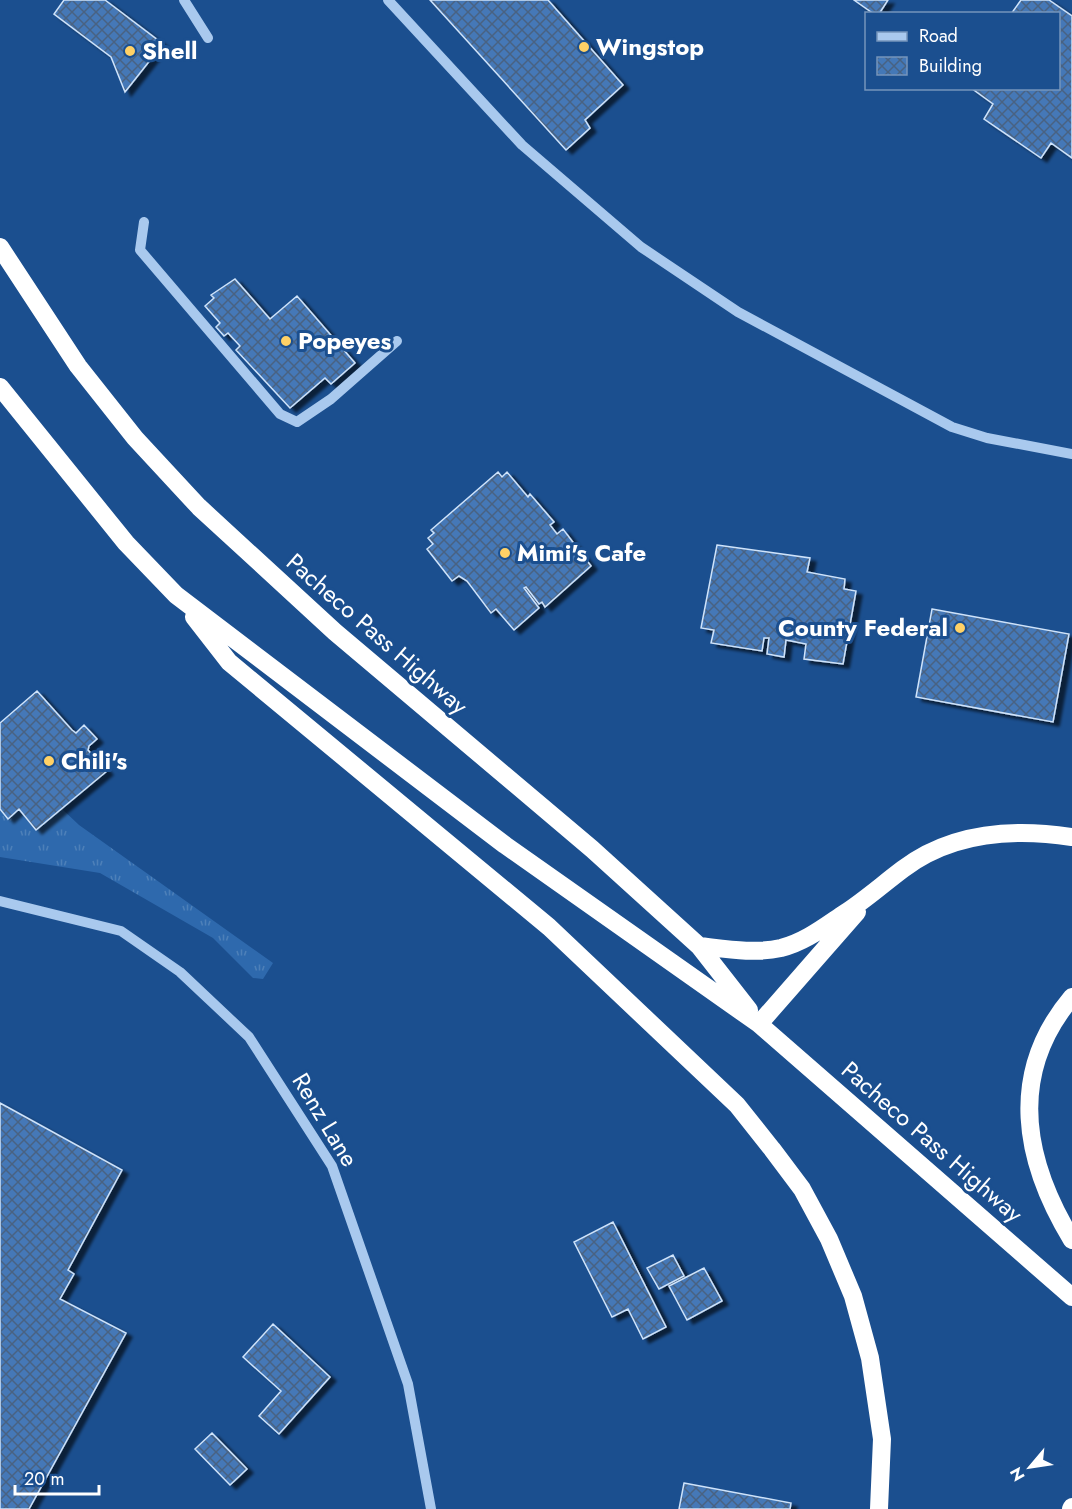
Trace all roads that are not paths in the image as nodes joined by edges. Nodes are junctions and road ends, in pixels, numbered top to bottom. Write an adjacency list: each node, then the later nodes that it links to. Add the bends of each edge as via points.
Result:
1 (184, 0): 3 (street)
2 (387, 0): 8 (street, via 522,145 664,263 738,312 952,428)
3 (208, 38)
4 (144, 222): 6 (street, via 140,250 280,414 297,422 331,399)
5 (0, 248): 13 (highway, Pacheco Pass Highway, via 78,366 135,438 199,507 335,632 592,849)
6 (397, 341)
7 (0, 387): 9 (highway, Pacheco Pass Highway, via 126,543)
8 (1072, 454)
9 (176, 595): 15 (highway, Pacheco Pass Highway, via 495,838); 19 (highway, via 229,662 549,927 737,1105 772,1149 802,1190 829,1239 853,1296 870,1358 882,1439)
10 (1072, 837): 11 (highway, via 1012,831 974,837 937,849 904,868)
11 (873, 894): 13 (highway, via 810,937 780,948 743,951); 15 (highway)
12 (0, 900): 18 (street, Renz Lane, via 121,931 180,972 249,1037 332,1166 408,1384)
13 (699, 946): 15 (highway, Pacheco Pass Highway)
14 (1072, 997): 16 (highway, via 1048,1032 1033,1071 1028,1113 1033,1154 1045,1190)
15 (759, 1024): 17 (highway, Pacheco Pass Highway)
16 (1072, 1240)
17 (1072, 1297)
18 (431, 1509)
19 (879, 1509)

